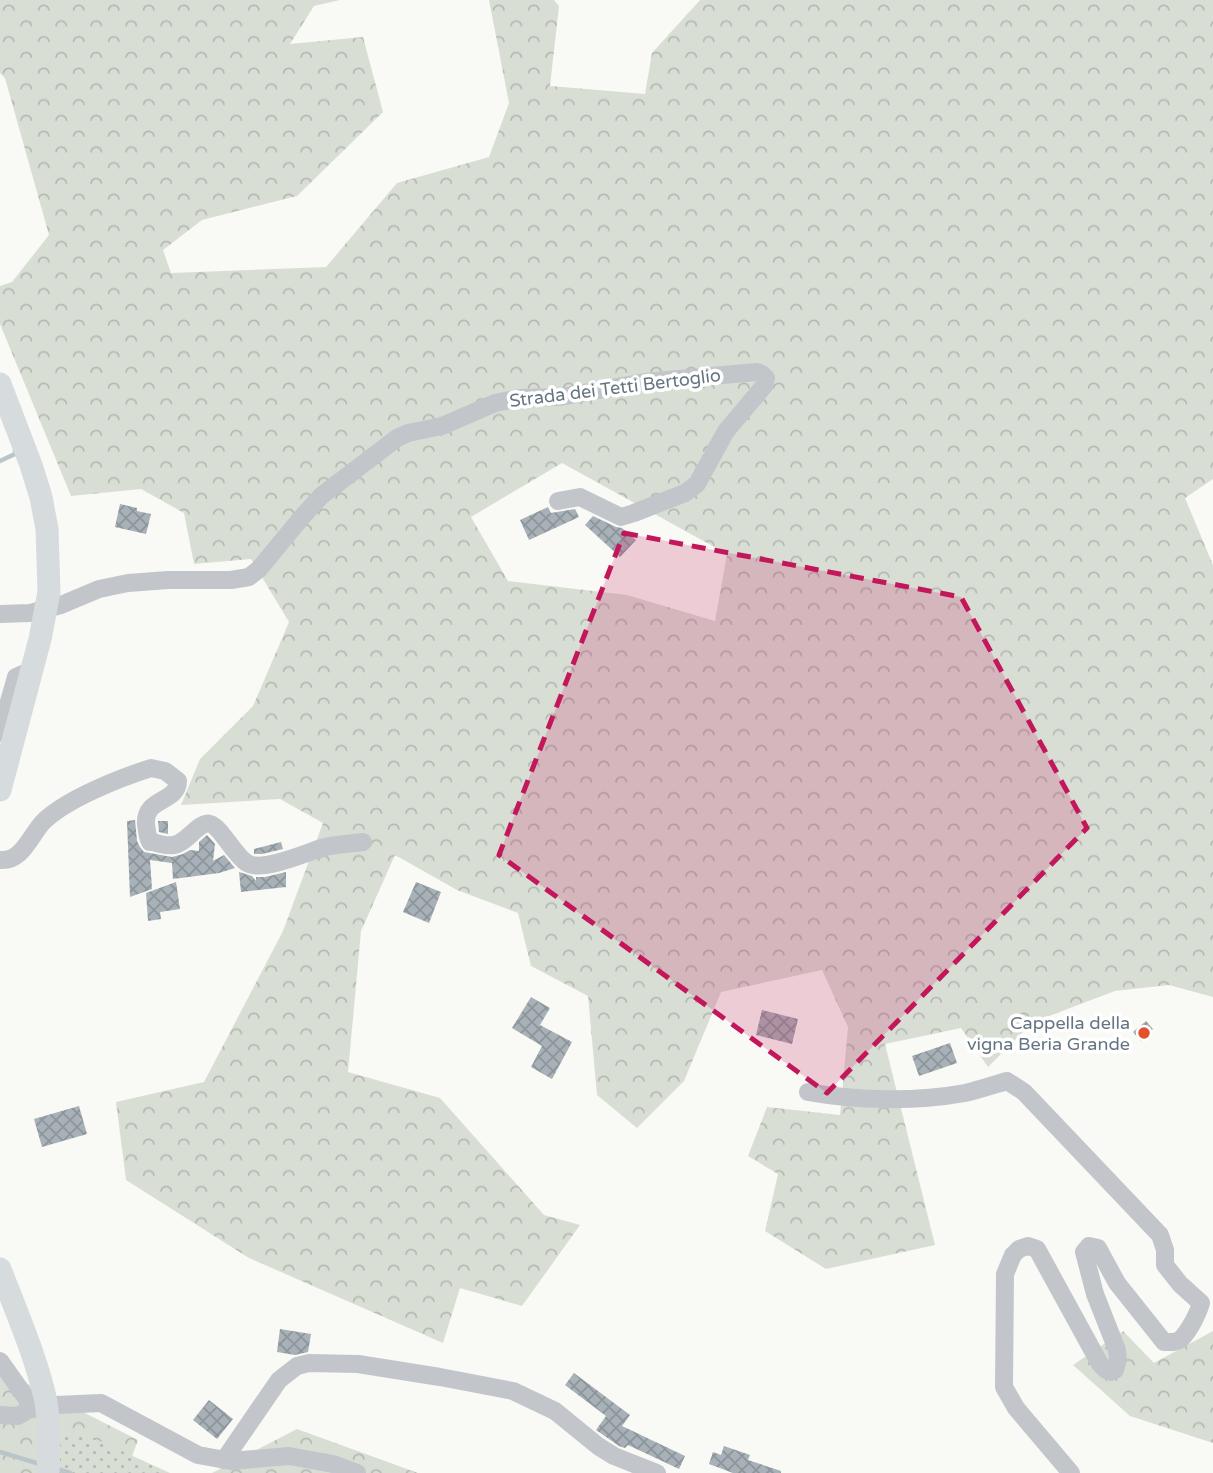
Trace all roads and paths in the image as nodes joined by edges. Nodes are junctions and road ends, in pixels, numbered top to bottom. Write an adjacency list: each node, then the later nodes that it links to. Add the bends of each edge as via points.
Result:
1 (0, 384): 4 (main road, via 31,465 47,529 49,592)
2 (558, 501): 3 (street, Strada dei Tetti Bertoglio, via 580,497 621,517 685,493 697,484 721,439 766,378 757,372 645,382 495,403 442,426 397,438 321,496 249,577 128,583 61,605)
3 (0, 614)
4 (32, 670): 5 (street, via 16,677); 6 (main road)
5 (0, 733)
6 (0, 790)
7 (363, 842): 8 (street, via 328,846 253,867 208,823 175,845 150,842 147,812 178,786 165,771 151,768 63,806 18,855)
8 (0, 860)
9 (808, 1092): 11 (street, via 837,1098 925,1098 1007,1081 1024,1093 1160,1235 1165,1265)
10 (0, 1269): 16 (main road, via 45,1398)
11 (1207, 1305): 19 (street, via 1180,1340 1164,1342 1117,1283 1098,1248 1089,1246 1084,1252 1092,1284 1117,1350 1117,1365 1111,1373 1100,1364 1037,1249 1028,1246 1013,1255 1005,1274 1004,1387)
12 (0, 1361): 13 (street, via 29,1402)
13 (28, 1410): 14 (street, via 18,1416); 15 (street, via 101,1403 198,1455)
14 (0, 1415)
15 (224, 1460): 17 (street, via 289,1456); 18 (street, via 279,1380 297,1366 358,1364 513,1391 555,1410 614,1456)
16 (48, 1473)
17 (357, 1473)
18 (657, 1473)
19 (1071, 1473)

